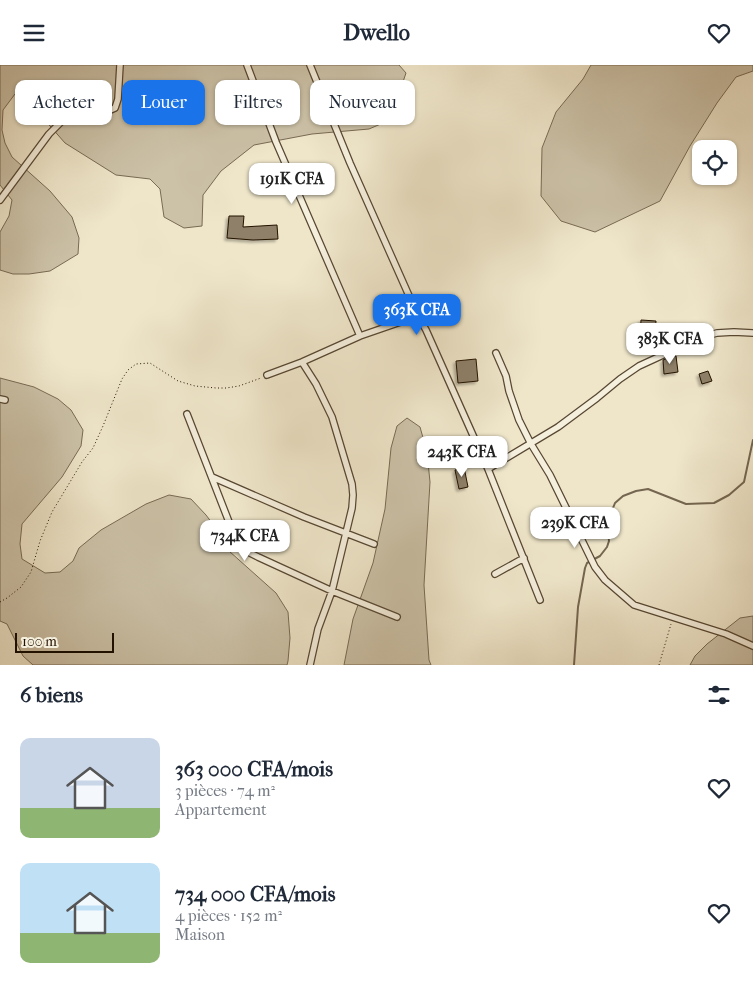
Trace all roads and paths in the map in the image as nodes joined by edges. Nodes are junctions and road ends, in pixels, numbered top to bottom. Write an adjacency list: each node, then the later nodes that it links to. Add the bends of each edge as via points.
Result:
1 (120, 65): 4 (street, via 115,108 64,119)
2 (247, 65): 7 (street, via 276,142)
3 (310, 65): 5 (street)
4 (1, 198)
5 (418, 316): 7 (street); 13 (street)
6 (753, 333): 12 (street, via 717,333 702,337 639,366)
7 (360, 336): 9 (street)
8 (496, 353): 12 (street, via 519,420)
9 (302, 362): 10 (street); 15 (street, via 332,417 349,474 353,495)
10 (267, 375): 21 (path, via 239,386 216,388 178,381 150,363 140,363 128,370 93,448 52,512 30,572 21,587)
11 (187, 415): 14 (street)
12 (531, 444): 13 (street); 22 (street, via 550,475 595,567 605,580 634,605)
13 (488, 469): 17 (street)
14 (212, 477): 15 (street); 19 (street, via 236,540 244,550)
15 (346, 533): 16 (street); 19 (street)
16 (374, 543)
17 (524, 558): 18 (street); 20 (street)
18 (496, 574)
19 (332, 591): 23 (street); 25 (street, via 318,629)
20 (540, 600)
21 (0, 602)
22 (674, 616): 24 (street); 26 (path)
23 (397, 617)
24 (753, 645)
25 (310, 665)
26 (659, 665)

